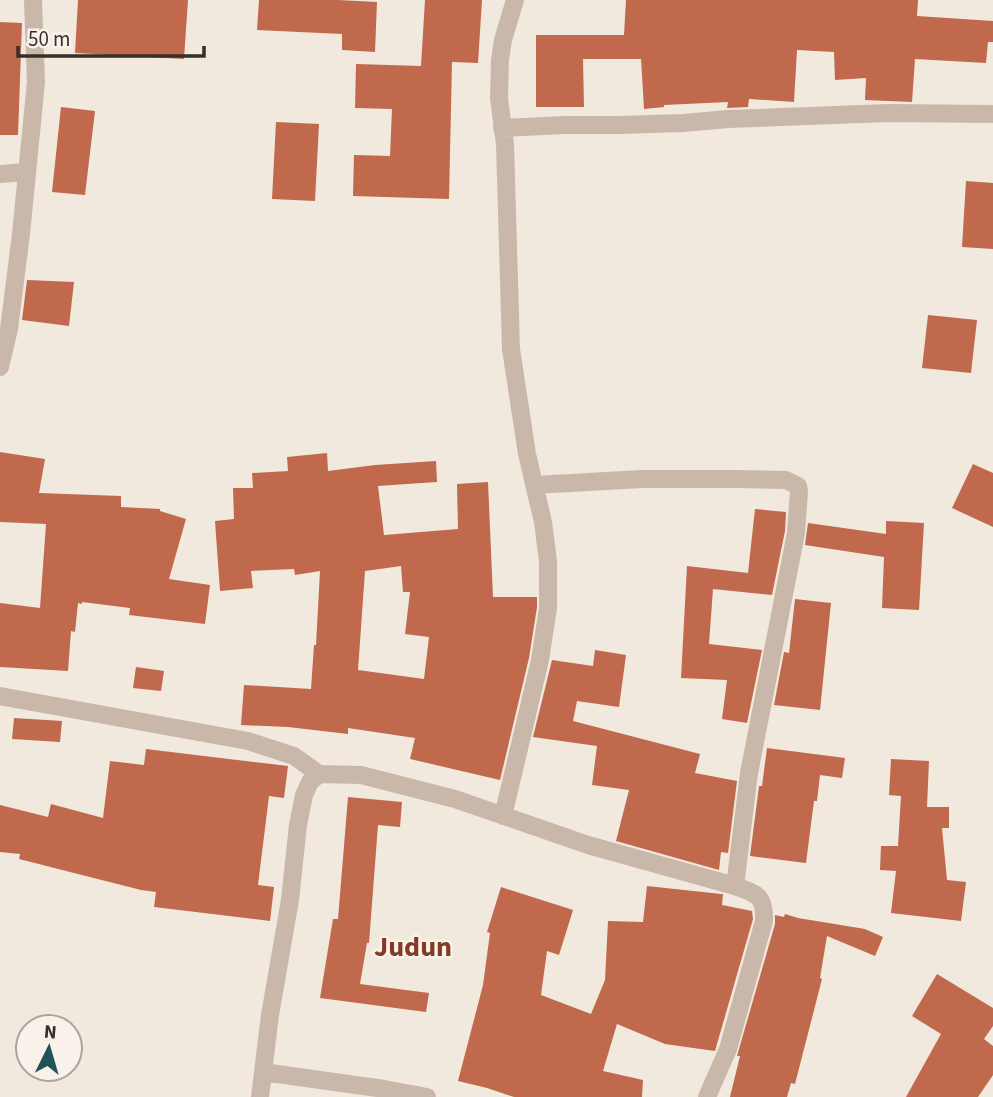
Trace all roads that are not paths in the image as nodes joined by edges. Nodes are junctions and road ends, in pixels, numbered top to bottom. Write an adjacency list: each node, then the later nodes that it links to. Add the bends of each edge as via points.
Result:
1 (33, 0): 5 (street, via 36,82)
2 (515, 0): 4 (street, via 500,60)
3 (993, 114): 4 (street, via 847,114)
4 (502, 128): 8 (street, via 512,349)
5 (27, 172): 6 (street); 7 (street, via 9,329)
6 (0, 174)
7 (0, 367)
8 (534, 485): 11 (street, via 546,548 548,608); 12 (street, via 736,479 786,480 798,486 796,533 749,773)
9 (0, 696): 10 (street, via 248,741 294,756)
10 (319, 774): 11 (street, via 361,775); 13 (street, via 304,795 298,825)
11 (503, 816): 12 (street)
12 (735, 886): 16 (street, via 762,900 764,921 728,1049)
13 (263, 1072): 14 (street); 15 (street)
14 (260, 1097)
15 (428, 1097)
16 (707, 1097)

